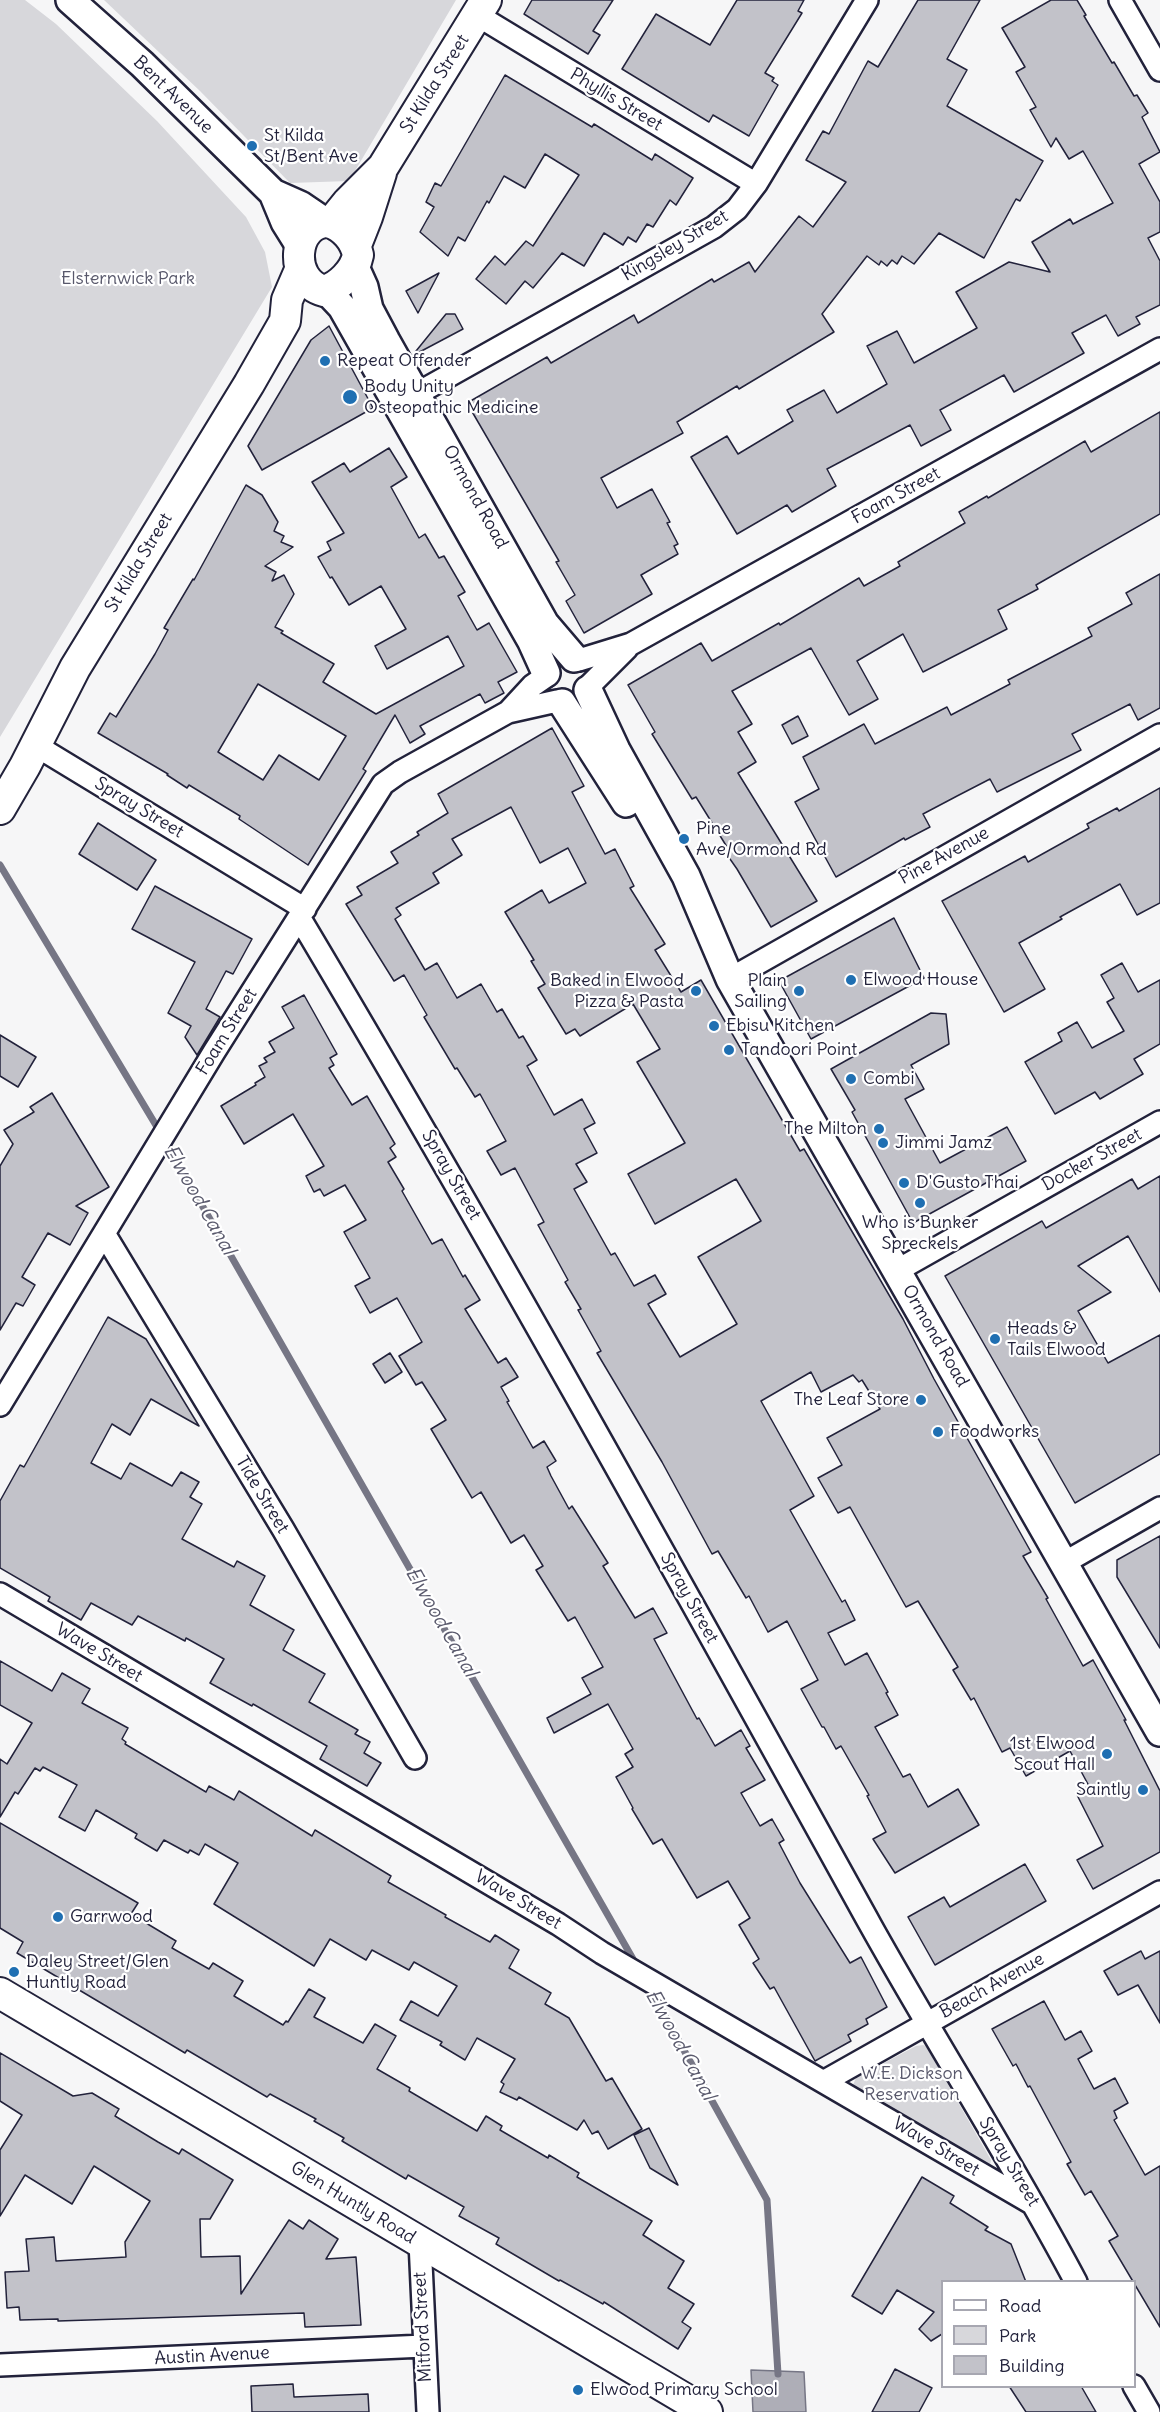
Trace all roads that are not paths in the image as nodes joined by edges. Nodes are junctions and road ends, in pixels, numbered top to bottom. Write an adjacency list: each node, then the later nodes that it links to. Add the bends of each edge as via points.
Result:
1 (70, 0): 8 (street, Bent Avenue, via 142,64)
2 (867, 0): 7 (street, Kingsley Street)
3 (1120, 0): 5 (street)
4 (482, 8): 6 (main road, St Kilda Street); 7 (street, Phyllis Street)
5 (1160, 70)
6 (383, 167): 9 (main road, St Kilda Street); 10 (main road, St Kilda Street)
7 (756, 184): 15 (street, Kingsley Street, via 737,209 714,227)
8 (273, 193): 9 (street, Bent Avenue); 11 (street, Bent Avenue)
9 (328, 222): 10 (main road, via 341,228); 11 (main road, via 309,232)
10 (355, 256): 12 (main road, via 339,283); 15 (street, Ormond Road, via 369,309)
11 (300, 258): 12 (main road, via 307,281); 13 (main road, St Kilda Street)
12 (324, 291): 13 (main road, St Kilda Street); 15 (street, Ormond Road, via 342,308)
13 (285, 321): 23 (main road, St Kilda Street, via 75,668)
14 (1160, 349): 16 (street, Foam Street)
15 (408, 399): 17 (street, Ormond Road, via 545,624); 18 (street, Ormond Road, via 531,640)
16 (631, 644): 17 (street, Foam Street); 19 (street, Foam Street)
17 (576, 659): 18 (street, via 560,658); 19 (street, via 588,671)
18 (545, 675): 20 (street, via 547,691); 21 (street, Foam Street)
19 (589, 688): 20 (street, via 577,701); 26 (street, Ormond Road, via 616,750 686,876)
20 (560, 702): 21 (street, Foam Street); 26 (street, Ormond Road, via 646,835 684,903)
21 (508, 712): 25 (street, Foam Street, via 383,784)
22 (1160, 735): 27 (street, Pine Avenue)
23 (35, 746): 24 (main road, St Kilda Street); 25 (street, Spray Street)
24 (4, 802)
25 (302, 913): 29 (street, Foam Street); 39 (street, Spray Street)
26 (712, 938): 27 (street, Ormond Road)
27 (730, 979): 30 (street, Ormond Road)
28 (1160, 1122): 30 (street, Docker Street)
29 (105, 1235): 31 (street, Foam Street); 36 (street, Tide Street, via 283,1529)
30 (898, 1270): 33 (street, Ormond Road)
31 (0, 1405)
32 (1160, 1508): 33 (street)
33 (1062, 1564): 35 (street, Ormond Road)
34 (0, 1594): 40 (street, Wave Street, via 602,1953)
35 (1160, 1732)
36 (415, 1758)
37 (1160, 1892): 39 (street, Beach Avenue)
38 (0, 1993): 42 (main road, Glen Huntly Road)
39 (926, 2024): 40 (street, Beach Avenue); 41 (street, Spray Street)
40 (825, 2081): 41 (street, Wave Street)
41 (1036, 2205): 43 (street, Spray Street)
42 (420, 2242): 44 (street, Mitford Street); 48 (main road, Glen Huntly Road)
43 (1075, 2280)
44 (424, 2346): 45 (street, Austin Avenue); 47 (street, Mitford Street)
45 (0, 2366)
46 (1135, 2388): 49 (street)
47 (428, 2412)
48 (706, 2412)
49 (1149, 2412)

